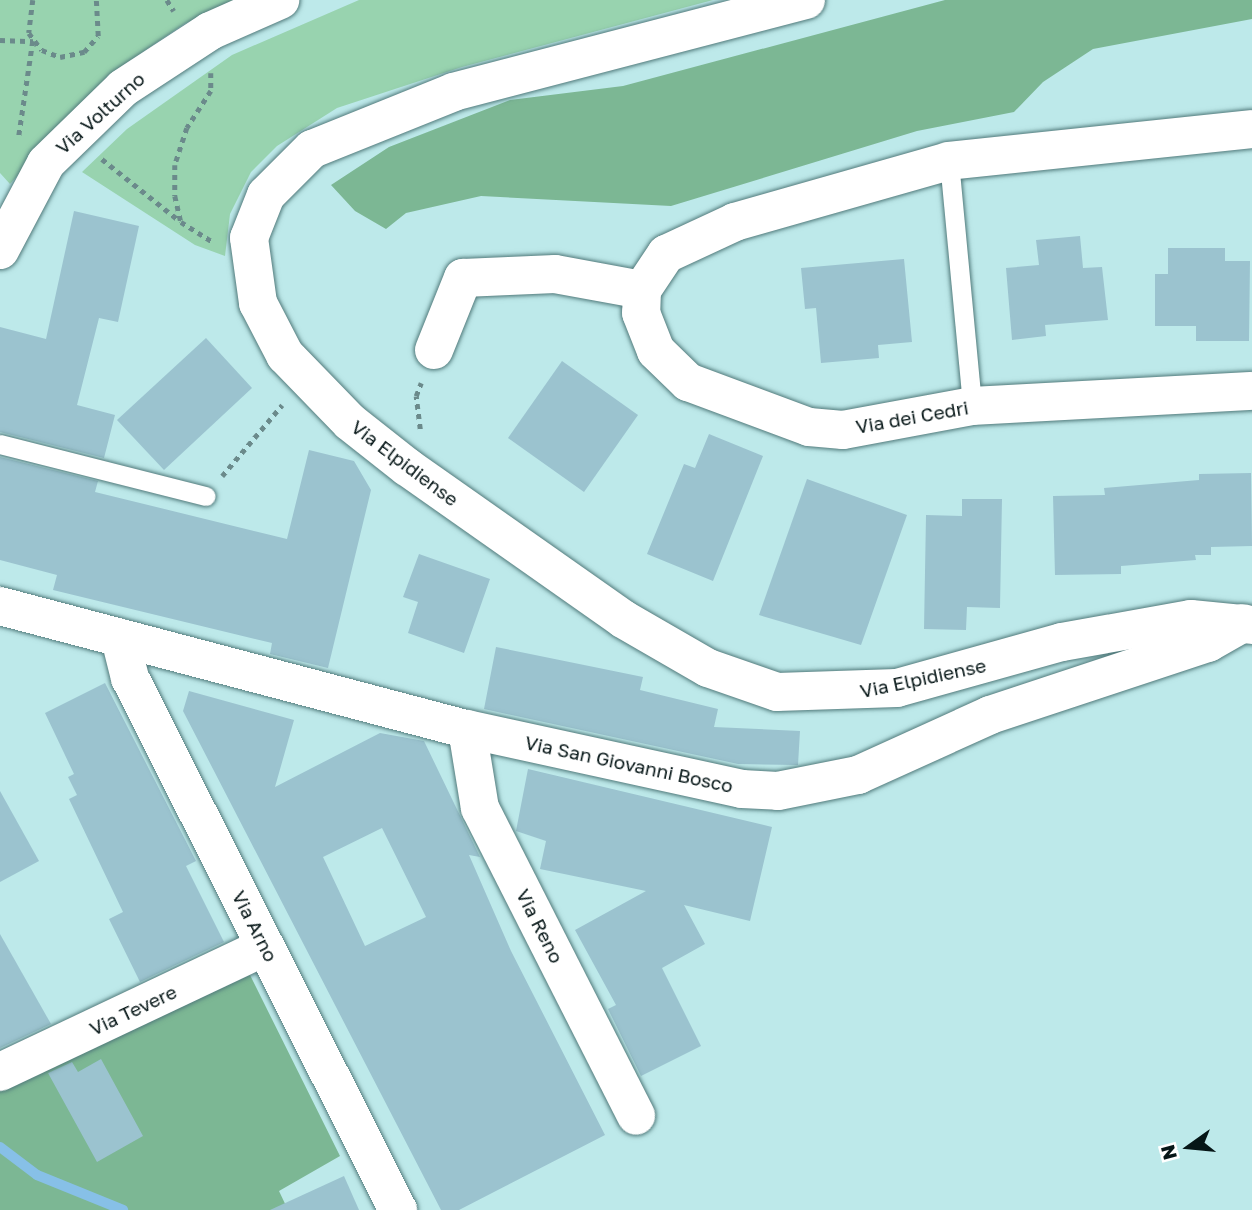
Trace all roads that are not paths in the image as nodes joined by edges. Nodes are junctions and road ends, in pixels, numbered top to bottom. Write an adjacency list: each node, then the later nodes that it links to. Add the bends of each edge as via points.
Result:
1 (280, 0): 5 (street, Via Volturno, via 210,31 123,88 46,163)
2 (806, 0): 13 (street, Via Elpidiense, via 454,92 312,149 266,195 249,238 258,303 285,355 350,422 407,467 623,619 708,667 777,692 865,693 1131,627 1191,619)
3 (1252, 129): 4 (street)
4 (949, 161): 6 (street, via 735,222 666,254); 9 (lane)
5 (0, 250)
6 (642, 290): 7 (street, via 555,274 463,278); 9 (street, Via dei Cedri, via 641,313 656,351 688,382 809,427 843,430)
7 (434, 350)
8 (1252, 391): 9 (street, Via dei Cedri)
9 (972, 406)
10 (0, 443): 11 (lane)
11 (206, 496)
12 (0, 606): 14 (street, Via San Giovanni Bosco)
13 (1248, 624): 15 (street, Via San Giovanni Bosco, via 1208,643 990,715 819,787 742,789)
14 (120, 638): 15 (street, Via San Giovanni Bosco); 16 (street, Via Arno, via 130,678)
15 (467, 729): 18 (street, Via Reno, via 480,808)
16 (265, 947): 17 (street, Via Tevere); 19 (street, Via Arno)
17 (0, 1072)
18 (636, 1116)
19 (398, 1210)

